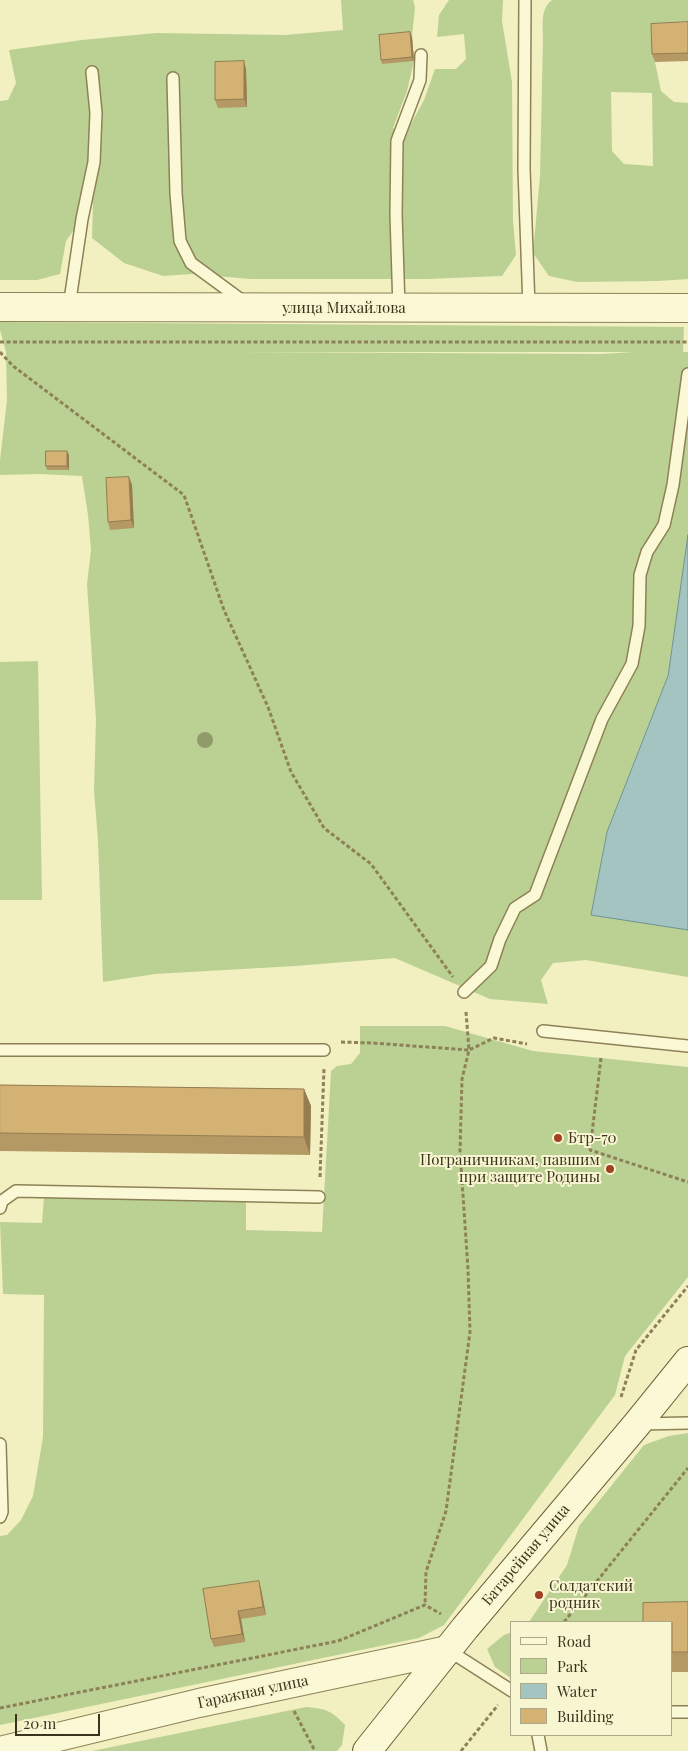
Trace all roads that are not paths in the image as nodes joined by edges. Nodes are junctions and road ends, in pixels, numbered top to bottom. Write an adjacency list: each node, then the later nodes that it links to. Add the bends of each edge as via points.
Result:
1 (525, 0): 7 (lane, via 524,169)
2 (421, 55): 9 (lane, via 420,80 397,141)
3 (92, 72): 6 (lane, via 96,113 94,162)
4 (173, 78): 8 (lane, via 180,240 191,263)
5 (0, 307): 6 (street, улица Михайлова)
6 (69, 307): 8 (street, улица Михайлова)
7 (529, 307): 9 (street, улица Михайлова); 10 (street, улица Михайлова)
8 (253, 308): 9 (street, улица Михайлова)
9 (398, 308)
10 (688, 308)
11 (688, 374): 12 (lane, via 673,485 664,525 647,552 640,575 639,626 632,664 602,719 535,894 515,908 491,966)
12 (464, 992)
13 (543, 1031): 14 (lane)
14 (688, 1046)
15 (0, 1050): 16 (lane)
16 (324, 1050)
17 (319, 1197): 18 (lane, via 16,1191 2,1201)
18 (0, 1208)
19 (688, 1361): 21 (street, Батарейная улица)
20 (688, 1423): 21 (lane)
21 (637, 1424): 24 (street, Батарейная улица)
22 (0, 1444): 23 (lane)
23 (0, 1517)
24 (448, 1650): 25 (lane); 29 (street, Гаражная улица, via 200,1703); 30 (street, Батарейная улица)
25 (510, 1690)
26 (673, 1712): 27 (lane)
27 (688, 1712)
28 (538, 1736): 31 (lane)
29 (0, 1751)
30 (367, 1751)
31 (541, 1751)

